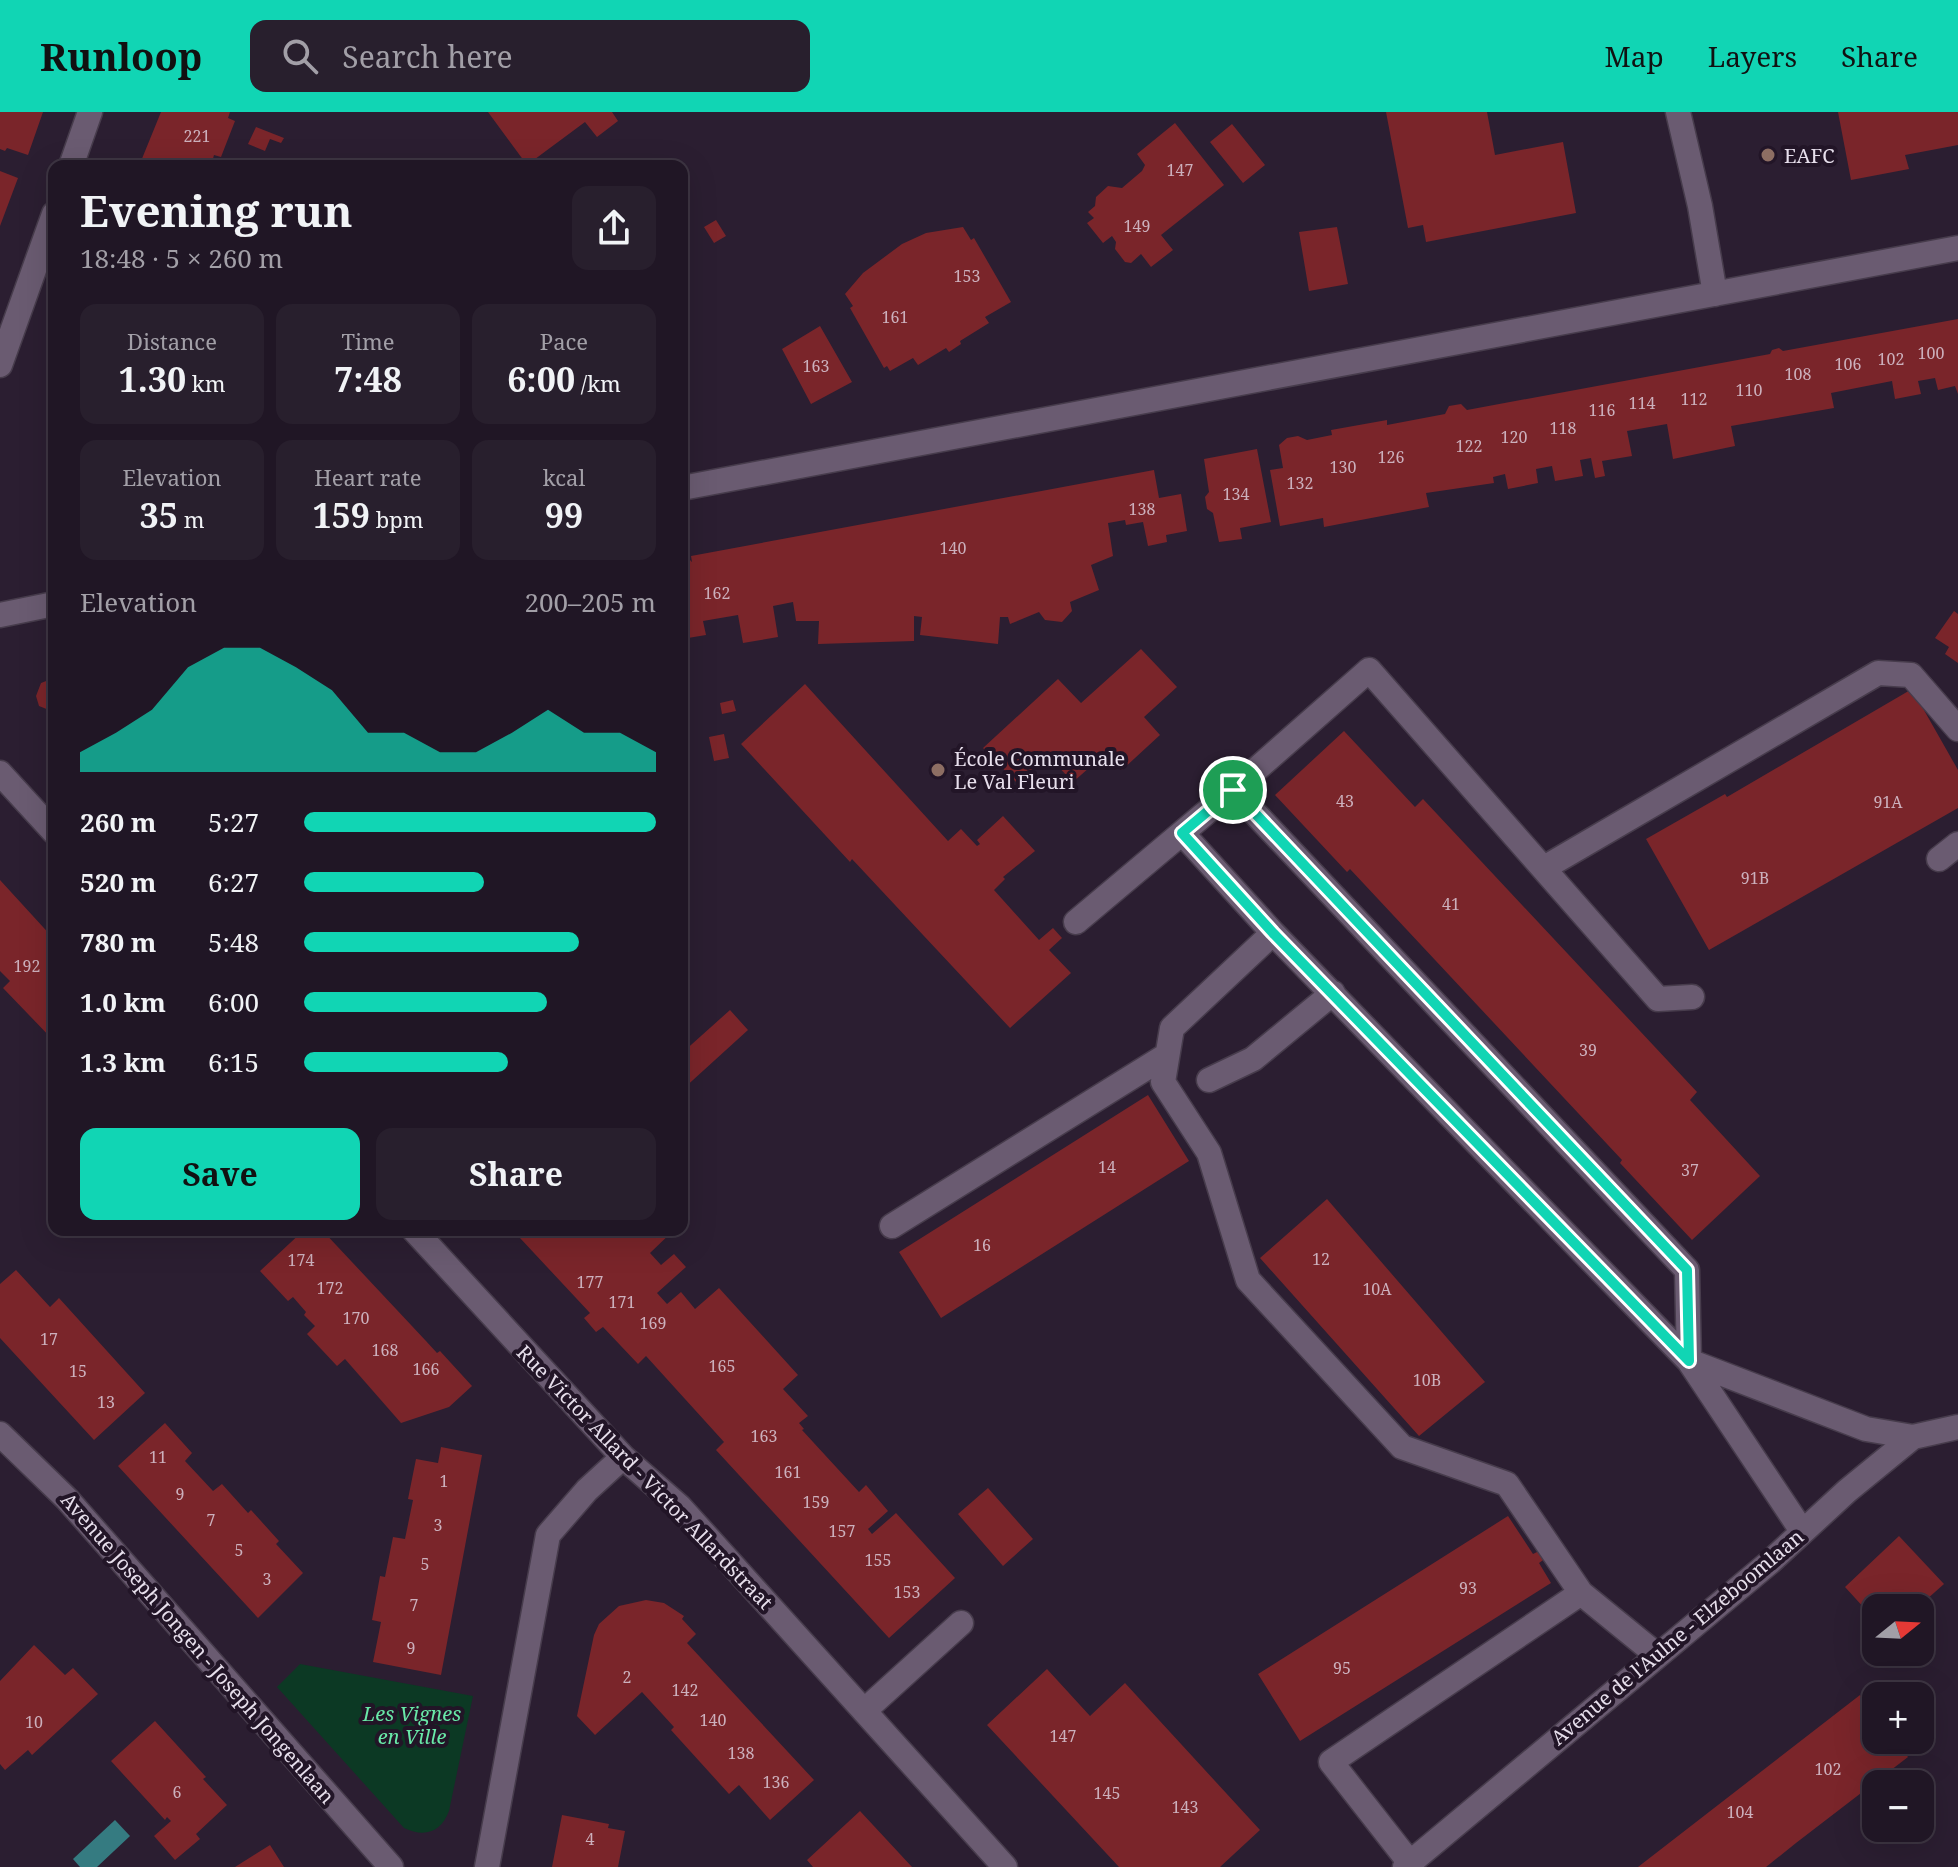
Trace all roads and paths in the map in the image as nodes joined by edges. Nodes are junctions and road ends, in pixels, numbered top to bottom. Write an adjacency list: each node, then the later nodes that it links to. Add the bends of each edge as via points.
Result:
1 (90, 112): 3 (street)
2 (1678, 112): 6 (street)
3 (73, 160)
4 (48, 231): 7 (street)
5 (1958, 248): 6 (street)
6 (1715, 294): 8 (street)
7 (0, 365)
8 (688, 487)
9 (48, 605): 10 (street)
10 (0, 615)
11 (1958, 729): 16 (street, via 1911,675 1878,673)
12 (0, 773): 14 (street)
13 (1233, 790): 15 (street); 16 (street, via 1369,670); 25 (street, via 1687,1270)
14 (48, 825)
15 (1182, 833): 17 (street); 18 (street)
16 (1544, 868): 20 (street, via 1658,999)
17 (1076, 922)
18 (1273, 933): 19 (street); 21 (street, via 1172,1028)
19 (1333, 993): 22 (street, via 1253,1059); 25 (street)
20 (1692, 997)
21 (1167, 1055): 23 (street); 31 (street, via 1163,1082 1209,1153 1248,1280 1402,1447 1507,1484)
22 (1209, 1080)
23 (892, 1226)
24 (420, 1236): 29 (street, Rue Victor Allard - Victor Allardstraat)
25 (1689, 1361): 28 (street, via 1866,1429); 30 (street)
26 (1958, 1427): 28 (street, Avenue de l'Aulne - Elzeboomlaan)
27 (0, 1434): 36 (street, Avenue Joseph Jongen - Joseph Jongenlaan, via 67,1499)
28 (1913, 1437): 30 (street, Avenue de l'Aulne - Elzeboomlaan)
29 (623, 1457): 34 (street, Rue Victor Allard - Victor Allardstraat, via 680,1507); 37 (street, via 548,1535)
30 (1802, 1531): 33 (street, Avenue de l'Aulne - Elzeboomlaan)
31 (1581, 1593): 33 (street); 35 (street, via 1331,1762)
32 (961, 1623): 34 (street)
33 (1657, 1655): 35 (street, Avenue de l'Aulne - Elzeboomlaan)
34 (864, 1711): 38 (street, Rue Victor Allard - Victor Allardstraat)
35 (1408, 1865)
36 (391, 1867)
37 (487, 1867)
38 (1005, 1867)

